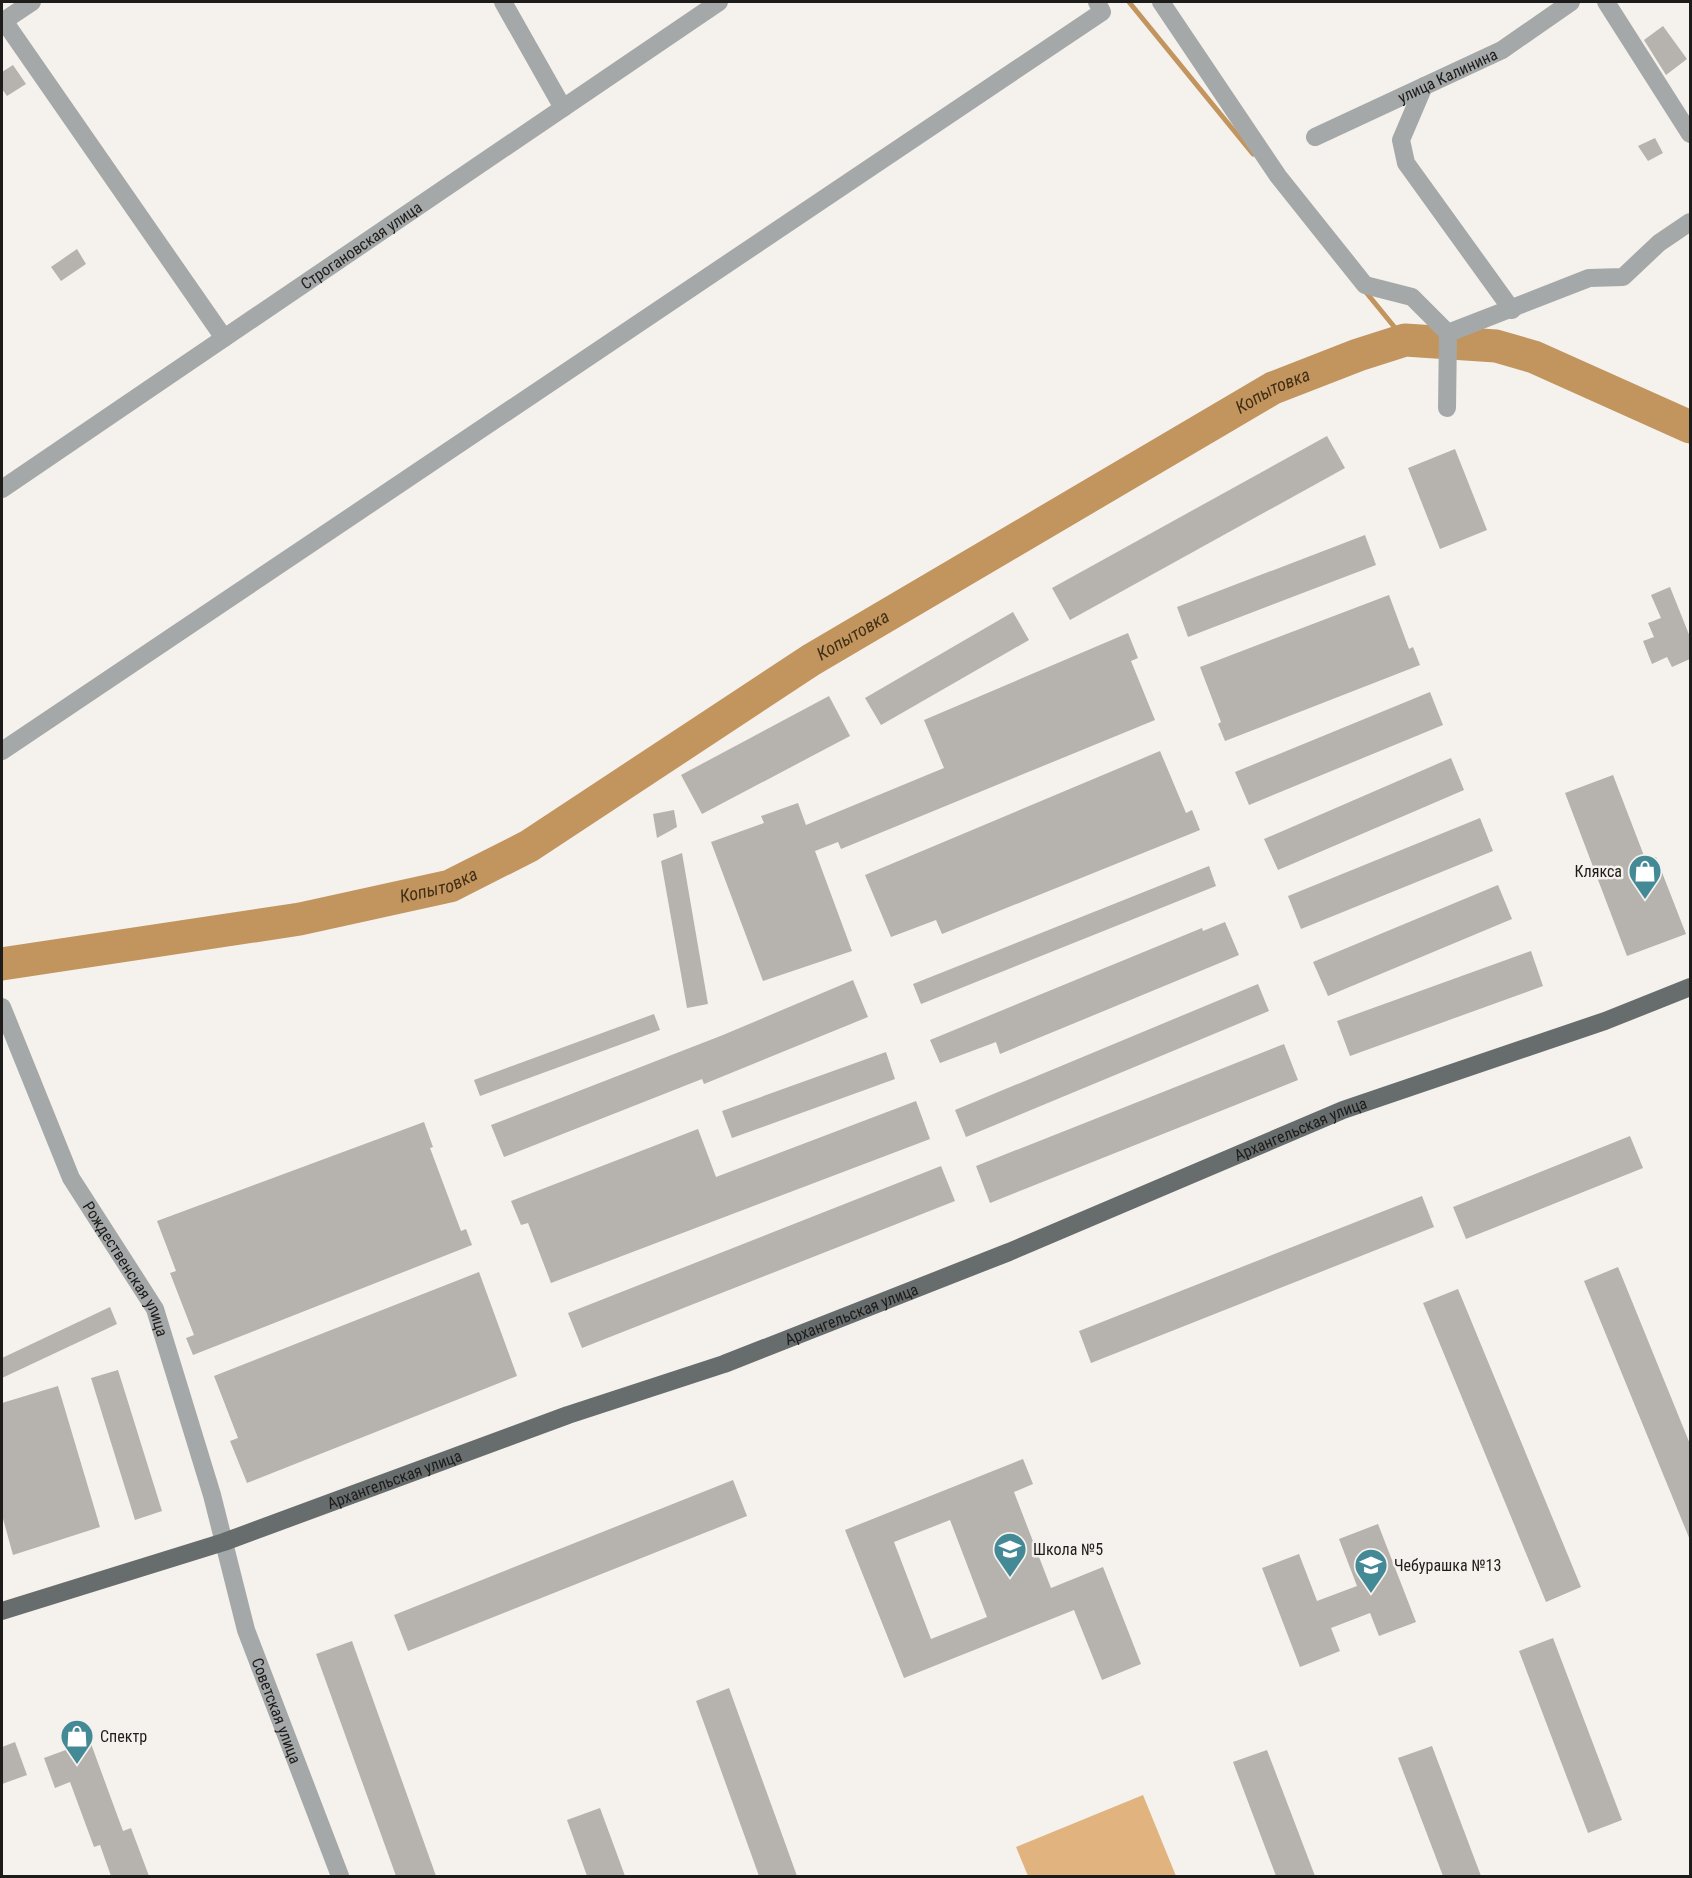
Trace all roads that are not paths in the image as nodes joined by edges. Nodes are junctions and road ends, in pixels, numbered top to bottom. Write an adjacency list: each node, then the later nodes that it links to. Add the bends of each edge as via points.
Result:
1 (32, 2): 8 (street)
2 (503, 2): 10 (street)
3 (719, 2): 10 (street, Строгановская улица)
4 (1161, 2): 15 (street, via 1278,176 1365,285 1412,297)
5 (1571, 2): 9 (street, улица Калинина, via 1502,50)
6 (1606, 2): 11 (street)
7 (1100, 7): 19 (street)
8 (3, 21): 16 (street)
9 (1424, 86): 12 (street, улица Калинина); 14 (street, via 1401,140 1406,164)
10 (563, 108): 16 (street, Строгановская улица)
11 (1690, 135)
12 (1315, 137)
13 (1690, 222): 14 (street, via 1659,243 1623,277 1589,278)
14 (1509, 311): 15 (street)
15 (1448, 333): 17 (street)
16 (224, 338): 18 (street, Строгановская улица)
17 (1447, 408)
18 (2, 489)
19 (2, 751)
20 (1690, 987): 22 (main road, Архангельская улица, via 1605,1021 1333,1114 1009,1252 724,1364 568,1415)
21 (2, 1007): 22 (street, Рождественская улица, via 71,1178 154,1309)
22 (224, 1542): 23 (main road, Архангельская улица); 24 (street, Советская улица, via 246,1630)
23 (2, 1611)
24 (340, 1876)

